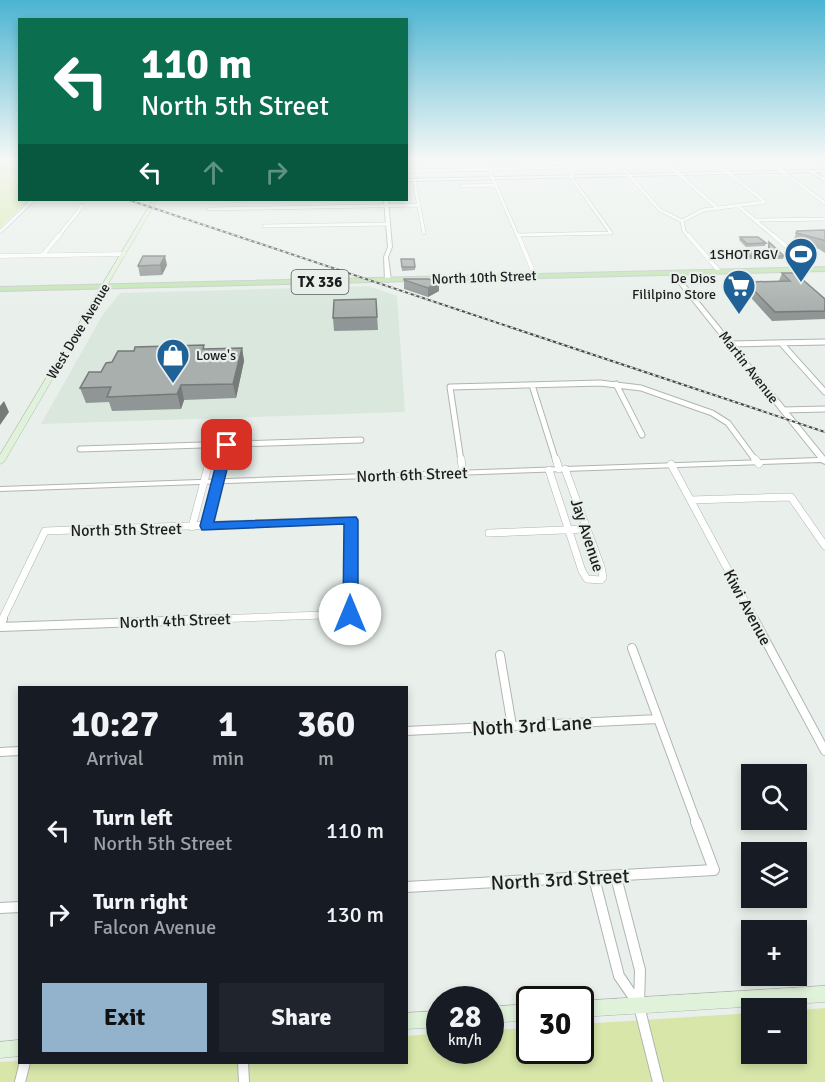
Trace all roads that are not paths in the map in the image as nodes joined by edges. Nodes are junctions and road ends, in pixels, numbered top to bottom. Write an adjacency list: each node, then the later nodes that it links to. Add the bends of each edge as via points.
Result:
1 (23, 209): 16 (street)
2 (80, 209): 21 (street)
3 (149, 209): 19 (main road, West Dove Avenue)
4 (387, 209): 14 (street)
5 (420, 209): 17 (street)
6 (506, 209): 18 (street)
7 (595, 209): 18 (street, via 612,234)
8 (660, 209): 13 (street)
9 (705, 209): 13 (street)
10 (742, 209): 12 (street)
11 (825, 219): 12 (street)
12 (755, 220): 22 (street)
13 (682, 221): 24 (street, via 684,231)
14 (388, 224): 15 (street); 27 (street)
15 (264, 226)
16 (0, 232)
17 (424, 233)
18 (517, 235): 26 (street)
19 (124, 254): 21 (street); 28 (main road, West Dove Avenue)
20 (0, 256): 21 (street)
21 (42, 256)
22 (813, 269): 23 (main road, North 10th Street / TX 336); 24 (main road, North 10th Street / TX 336)
23 (825, 269)
24 (719, 272): 25 (main road, North 10th Street / TX 336)
25 (673, 273): 26 (main road, North 10th Street / TX 336); 31 (street, Martin Avenue)
26 (535, 276): 27 (main road, North 10th Street / TX 336)
27 (387, 280): 28 (main road, North 10th Street / TX 336)
28 (105, 286): 29 (main road, North 10th Street / TX 336); 44 (main road, West Dove Avenue)
29 (0, 289)
30 (825, 342): 32 (street)
31 (732, 344): 32 (street); 37 (street, Martin Avenue)
32 (781, 344): 35 (street)
33 (616, 384): 34 (street); 38 (street); 46 (street, via 640,388 712,413 735,431)
34 (532, 385): 47 (street, Jay Avenue); 49 (street, via 450,387)
35 (825, 392)
36 (825, 409): 37 (street)
37 (783, 410): 43 (street, Martin Avenue)
38 (642, 435)
39 (361, 440): 40 (street)
40 (227, 445): 41 (street); 50 (street)
41 (213, 446): 42 (street); 51 (street)
42 (80, 449)
43 (824, 461): 46 (street, North 6th Street)
44 (0, 462)
45 (671, 464): 46 (street, North 6th Street); 47 (street, North 6th Street); 53 (street, Kiwi Avenue)
46 (759, 464)
47 (562, 469): 48 (street, North 6th Street); 56 (street, Jay Avenue)
48 (549, 470): 49 (street, North 6th Street); 57 (street, Jay Avenue)
49 (464, 473): 50 (street, North 6th Street)
50 (218, 481): 51 (street, North 6th Street); 54 (street)
51 (203, 482): 52 (street, North 6th Street); 55 (street)
52 (0, 489)
53 (691, 500): 59 (street, via 790,497); 67 (street, Kiwi Avenue)
54 (206, 526): 55 (street, North 5th Street); 60 (street, North 5th Street, via 351,520)
55 (192, 527): 61 (street, North 5th Street, via 45,531)
56 (587, 529): 57 (street); 57 (street, Jay Avenue, via 603,573 597,581 584,575)
57 (568, 530): 58 (street)
58 (489, 533)
59 (825, 546)
60 (350, 614): 61 (street, North 4th Street)
61 (0, 626)
62 (632, 648): 64 (street)
63 (500, 655): 65 (street)
64 (658, 719): 65 (street, Noth 3rd Lane); 70 (street, North 3rd Street, via 714,870)
65 (512, 726): 66 (street, Noth 3rd Lane)
66 (408, 731)
67 (825, 750)
68 (0, 752): 69 (street)
69 (18, 752)
70 (616, 877): 71 (street, North 3rd Street); 76 (street, via 640,970)
71 (594, 878): 72 (street, North 3rd Street); 76 (street, via 619,976)
72 (408, 887)
73 (18, 907): 74 (street)
74 (0, 908)
75 (825, 994): 76 (main road)
76 (639, 1005): 77 (main road); 86 (street)
77 (594, 1008)
78 (426, 1020): 79 (main road)
79 (408, 1021)
80 (18, 1048): 81 (main road)
81 (0, 1050)
82 (24, 1064): 84 (street)
83 (243, 1064): 85 (street)
84 (20, 1082)
85 (244, 1082)
86 (658, 1082)

